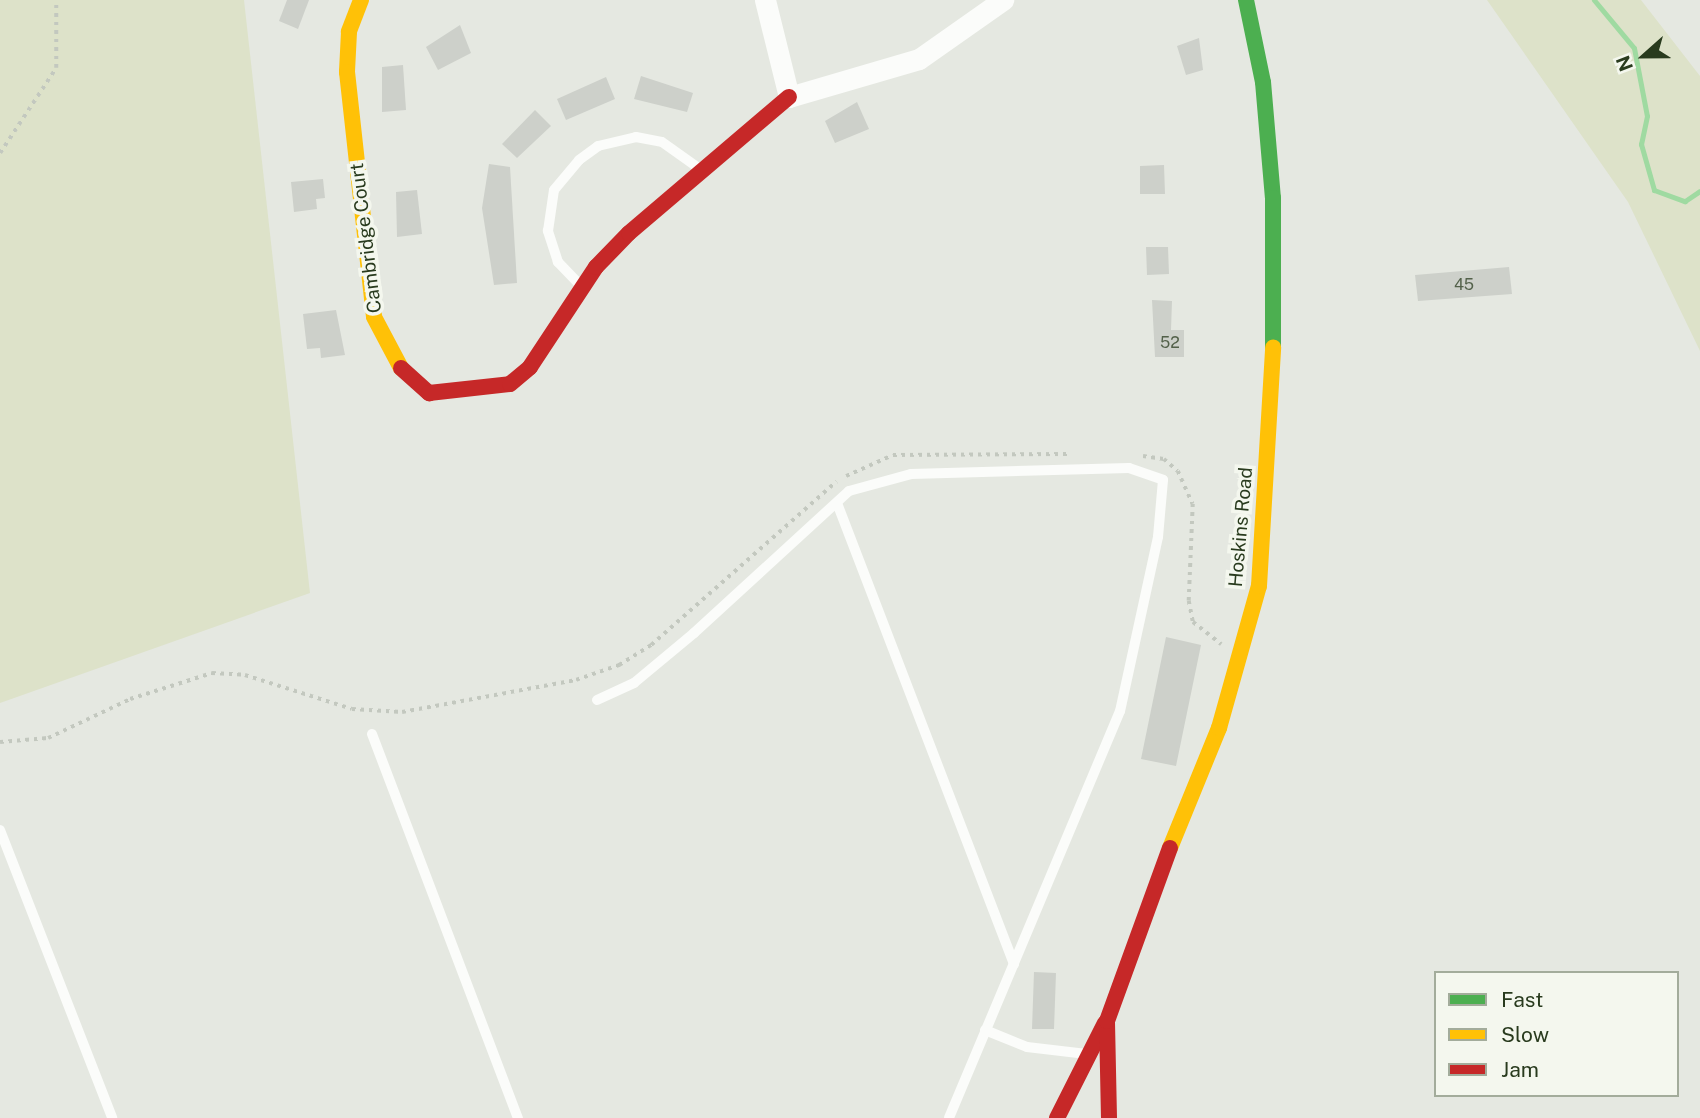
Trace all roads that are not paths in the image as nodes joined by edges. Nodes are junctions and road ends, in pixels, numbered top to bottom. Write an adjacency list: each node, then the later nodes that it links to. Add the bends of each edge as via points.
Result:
1 (361, 0): 7 (street, Cambridge Court, via 349,32 347,72 374,317 407,379 429,393 510,384 530,366)
2 (765, 0): 5 (street)
3 (1003, 0): 5 (street, Cambridge Court, via 919,59)
4 (1246, 0): 13 (street, Hoskins Road, via 1271,152 1273,375 1259,586 1219,728 1121,971)
5 (789, 97): 6 (street, Cambridge Court)
6 (703, 171): 7 (street, Cambridge Court, via 629,233); 7 (lane, via 662,142 636,137 598,146 579,160 554,190 548,230 558,262)
7 (582, 287)
8 (837, 503): 9 (lane, via 694,634 634,683); 12 (lane); 12 (lane, via 849,491 911,474 1129,468 1163,480 1158,537 1120,711)
9 (597, 700)
10 (372, 734): 17 (lane)
11 (0, 830): 16 (lane)
12 (1014, 964): 14 (lane)
13 (1107, 1021): 15 (street); 20 (street, Hoskins Road)
14 (985, 1030): 15 (lane, via 1027,1047); 18 (lane)
15 (1087, 1054): 19 (street)
16 (112, 1118)
17 (518, 1118)
18 (949, 1118)
19 (1057, 1118)
20 (1109, 1118)

